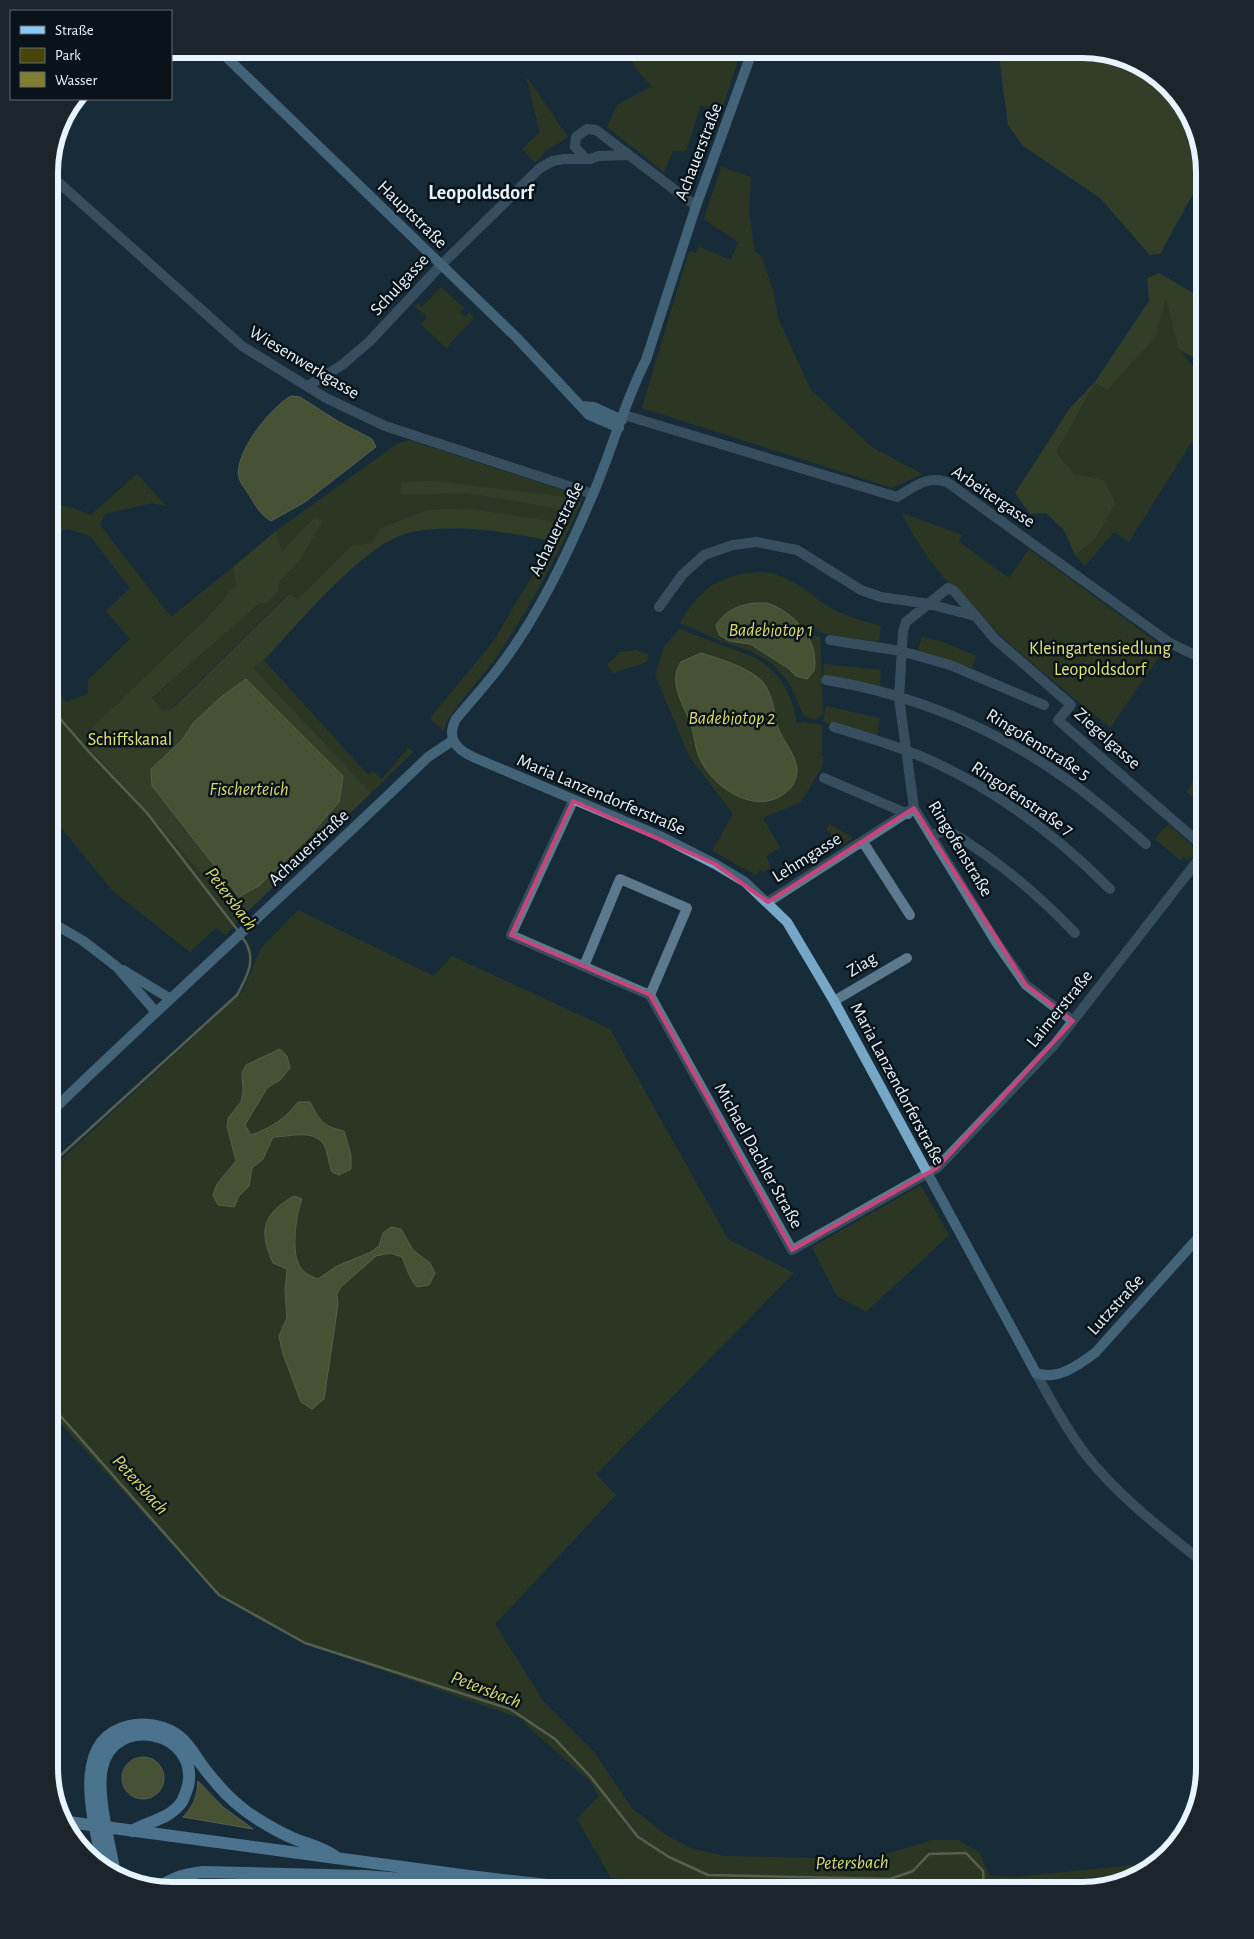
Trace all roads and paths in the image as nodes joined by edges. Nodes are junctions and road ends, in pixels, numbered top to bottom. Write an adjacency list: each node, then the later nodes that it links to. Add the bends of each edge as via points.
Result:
1 (227, 58): 9 (street, Hauptstraße)
2 (750, 58): 8 (street, Achauerstraße)
3 (604, 135): 4 (street); 5 (street, via 605,146); 6 (street, via 591,129 579,133 575,147)
4 (628, 155): 5 (street, Schulgasse); 8 (street)
5 (600, 156): 6 (street, Schulgasse)
6 (585, 158): 9 (street, Schulgasse, via 553,161 540,168)
7 (58, 182): 10 (street, Wiesenwerkgasse, via 242,346)
8 (696, 206): 11 (street, Achauerstraße, via 646,360)
9 (441, 265): 10 (street, Schulgasse, via 370,341); 11 (street, Hauptstraße, via 581,406 594,407)
10 (308, 386): 12 (street, Wiesenwerkgasse, via 385,426)
11 (621, 421): 12 (street, Achauerstraße); 19 (street, Arbeitergasse, via 897,497 927,479 947,482 1170,643)
12 (593, 494): 24 (street, Achauerstraße, via 530,619 498,669 452,726)
13 (948, 588): 14 (street, Ringofenstraße); 16 (street, Ziegelgasse)
14 (930, 604): 15 (street, via 881,597 861,590 797,550 756,542 733,544 704,555 677,580); 16 (street); 18 (street, Ringofenstraße, via 906,622)
15 (659, 607)
16 (975, 616): 31 (street, Ziegelgasse, via 995,639 1071,705 1058,720)
17 (830, 640): 18 (street)
18 (901, 651): 21 (street, Ringofenstraße); 22 (street, via 972,673)
19 (1196, 656)
20 (826, 680): 21 (street, Ringofenstraße 5)
21 (899, 698): 25 (street, Ringofenstraße); 32 (street, Ringofenstraße 5, via 969,722 1008,742 1069,781)
22 (1044, 705)
23 (834, 727): 25 (street, Ringofenstraße 7)
24 (452, 741): 27 (street, Maria Lanzendorferstraße, via 473,757); 43 (street, Achauerstraße, via 428,757)
25 (906, 750): 28 (street, Ringofenstraße); 34 (street, Ringofenstraße 7, via 939,764 1022,814 1060,843)
26 (824, 778): 28 (street)
27 (573, 801): 35 (street, Maria Lanzendorferstraße, via 660,836 715,864 745,882); 40 (street, via 511,935)
28 (911, 811): 29 (street, Ringofenstraße); 30 (street, Lehmgasse)
29 (932, 836): 38 (street, via 948,830 976,847 1032,890); 46 (street, Ringofenstraße, via 1026,985)
30 (863, 842): 35 (street, Lehmgasse); 36 (street, Lehmgasse)
31 (1196, 842)
32 (1146, 844)
33 (1196, 862): 46 (street, Laimerstraße)
34 (1110, 889)
35 (768, 902): 44 (street, Maria Lanzendorferstraße, via 791,928)
36 (910, 915)
37 (58, 926): 41 (street, via 82,940)
38 (1075, 934)
39 (907, 958): 44 (street, Ziag)
40 (584, 966): 42 (street); 42 (street, via 620,880 687,908)
41 (116, 967): 43 (street); 45 (street)
42 (650, 995): 48 (street, Michael Dachler Straße, via 792,1250)
43 (169, 998): 45 (street)
44 (834, 1001): 48 (street, Maria Lanzendorferstraße)
45 (155, 1011): 47 (street)
46 (1073, 1020): 48 (street, Laimerstraße, via 1055,1044 937,1168)
47 (58, 1105)
48 (926, 1174): 50 (street, Maria Lanzendorferstraße)
49 (1196, 1240): 50 (street, Lutzstraße, via 1096,1352 1059,1373 1044,1376)
50 (1036, 1373): 51 (street, Maria Lanzendorferstraße, via 1087,1456 1145,1514)
51 (1196, 1556)
52 (72, 1823): 53 (main road)
53 (132, 1831): 55 (main road); 56 (main road, via 168,1815 181,1803 186,1792 190,1777 186,1760 173,1743 158,1736 128,1737 111,1746 102,1768 101,1794)
54 (102, 1857): 55 (main road, via 90,1797 96,1752 125,1727 147,1724 181,1737 213,1779 243,1809 293,1838 323,1847)
55 (338, 1858): 57 (main road)
56 (113, 1865)
57 (469, 1876): 60 (main road); 61 (main road)
58 (168, 1881): 59 (main road, via 203,1872)
59 (437, 1881)
60 (455, 1881)
61 (513, 1881)

